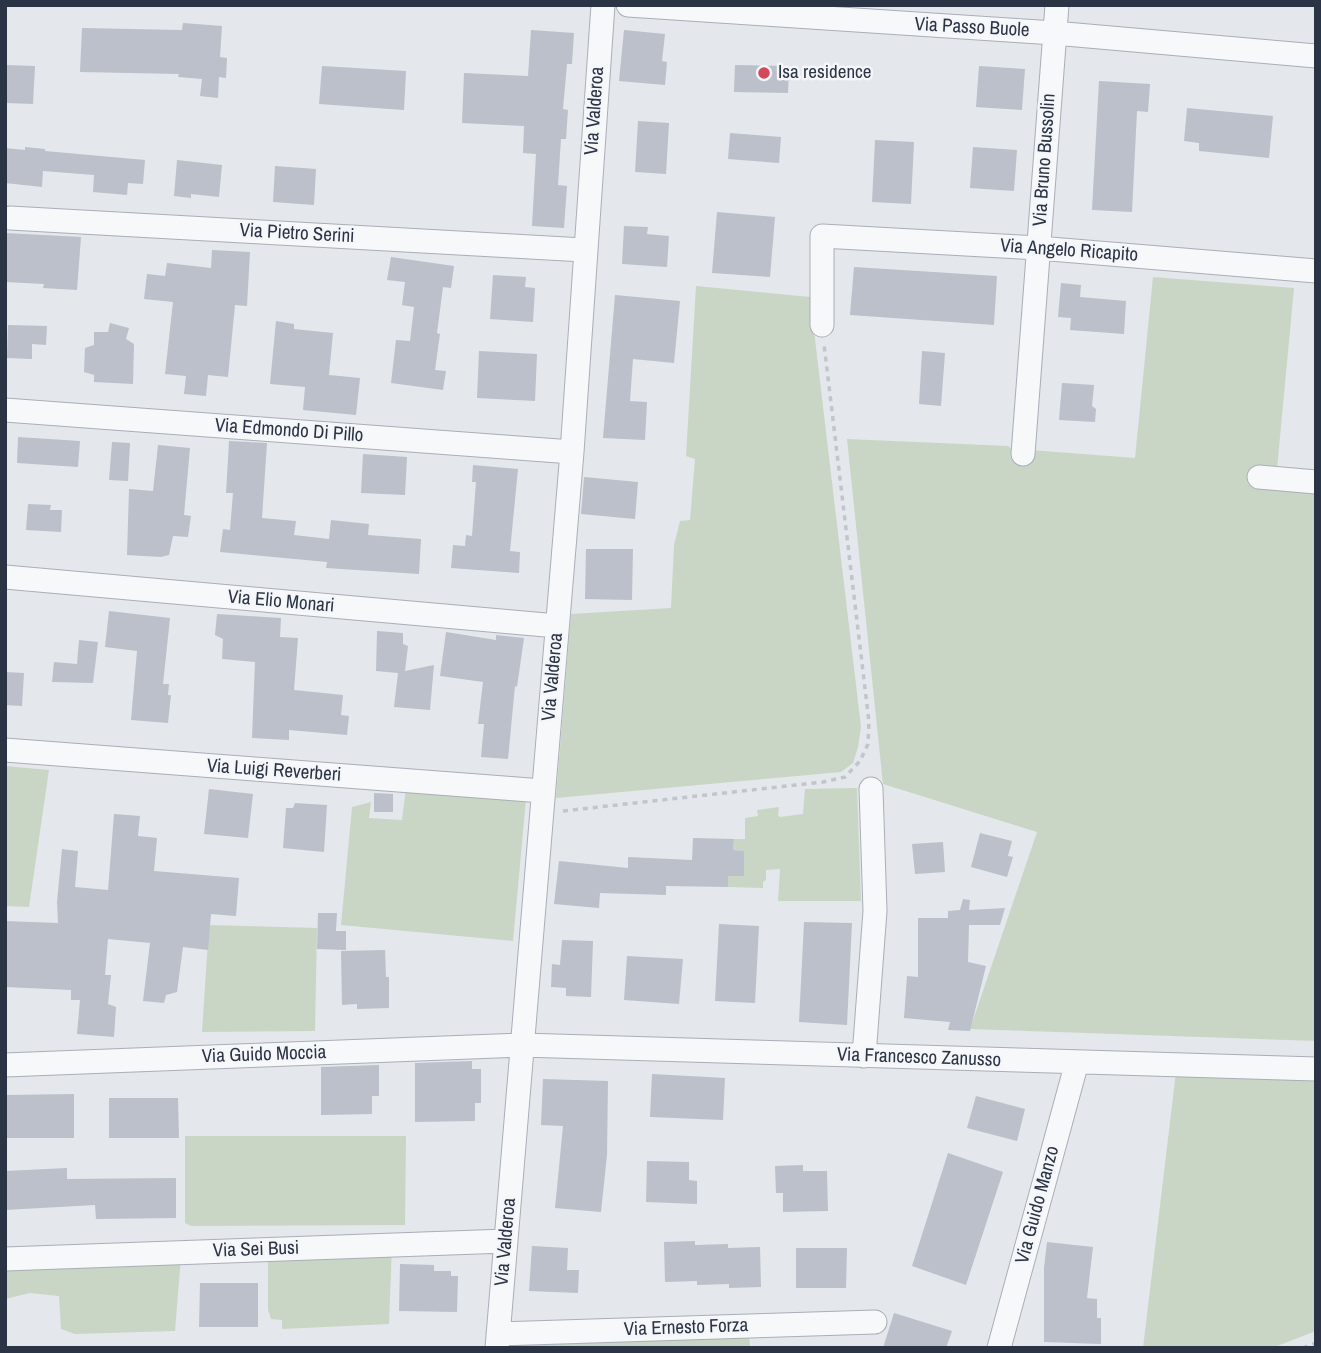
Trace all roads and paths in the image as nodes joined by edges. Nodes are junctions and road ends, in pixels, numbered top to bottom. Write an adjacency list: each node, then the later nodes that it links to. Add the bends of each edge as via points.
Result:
1 (603, 5): 9 (street, Via Valderoa)
2 (628, 5): 4 (street, Via Passo Buole)
3 (1057, 5): 5 (street, Via Bruno Bussolin)
4 (820, 12): 5 (street, Via Passo Buole)
5 (1055, 33): 6 (street, Via Passo Buole); 8 (street, Via Bruno Bussolin)
6 (1316, 56)
7 (10, 218): 9 (street, Via Pietro Serini)
8 (1038, 248): 10 (street, Via Angelo Ricapito); 11 (street, Via Angelo Ricapito, via 822,236); 14 (street, Via Bruno Bussolin)
9 (584, 250): 13 (street, Via Valderoa)
10 (1316, 271)
11 (822, 324): 22 (path, via 869,722 868,744 860,761 845,776 823,782)
12 (5, 410): 13 (street, Via Edmondo Di Pillo)
13 (572, 452): 18 (street, Via Valderoa)
14 (1023, 454)
15 (1259, 477): 16 (street)
16 (1316, 482)
17 (5, 577): 18 (street, Via Elio Monari)
18 (557, 626): 21 (street, Via Valderoa)
19 (5, 750): 21 (street, Via Luigi Reverberi)
20 (871, 789): 24 (street, via 875,911)
21 (543, 791): 22 (street, Via Valderoa)
22 (541, 814): 23 (street, Via Valderoa)
23 (522, 1045): 24 (street, Via Francesco Zanusso); 26 (street, Via Guido Moccia); 28 (street, Via Valderoa)
24 (864, 1056): 25 (street, Via Francesco Zanusso)
25 (1077, 1062): 27 (street, Via Francesco Zanusso); 33 (street, Via Guido Manzo)
26 (5, 1065)
27 (1316, 1069)
28 (506, 1241): 29 (street, Via Sei Busi); 31 (street, Via Valderoa)
29 (5, 1259)
30 (875, 1322): 31 (street, Via Ernesto Forza)
31 (497, 1341)
32 (1316, 1343): 34 (path)
33 (999, 1348)
34 (1303, 1348)

